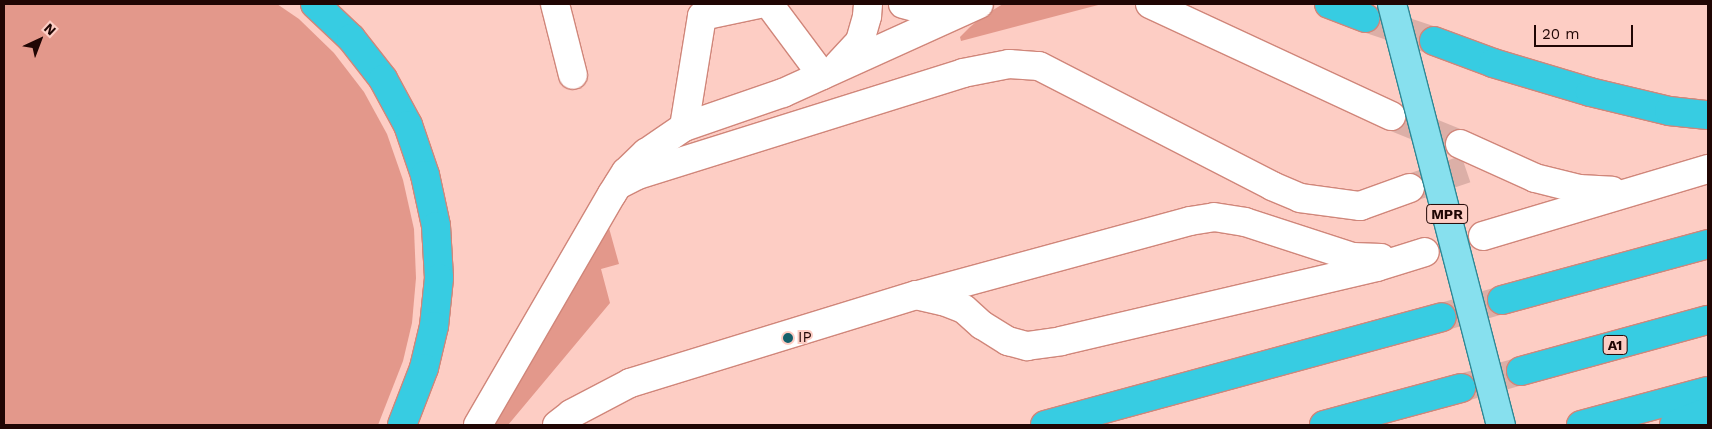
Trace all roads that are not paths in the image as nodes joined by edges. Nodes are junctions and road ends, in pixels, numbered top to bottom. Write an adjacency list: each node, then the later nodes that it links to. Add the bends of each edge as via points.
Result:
1 (315, 4): 33 (highway, via 351,38 383,79 408,124 425,175 436,226 439,278 434,326 424,368)
2 (555, 4): 13 (lane)
3 (759, 4): 17 (lane, via 702,16)
4 (769, 4): 14 (lane)
5 (868, 4): 14 (lane, via 860,41)
6 (903, 4): 10 (lane, via 932,12)
7 (1150, 4): 16 (lane)
8 (1329, 4): 11 (highway)
9 (1392, 4): 38 (main road, MPR, bridge)
10 (975, 5): 14 (lane)
11 (1365, 18)
12 (1434, 41): 15 (highway, via 1493,63 1590,92 1669,111)
13 (573, 74)
14 (826, 74): 17 (lane, via 783,93)
15 (1708, 115)
16 (1391, 116)
17 (684, 127): 20 (lane, via 646,153 626,172)
18 (1463, 157): 22 (lane, via 1496,159 1535,178 1579,189)
19 (1708, 169): 22 (lane)
20 (618, 185): 21 (lane, via 638,175 963,73 1009,64 1039,66 1299,198 1360,206); 34 (lane)
21 (1410, 188)
22 (1631, 192): 23 (lane)
23 (1483, 236)
24 (1708, 244): 26 (highway)
25 (916, 295): 25 (lane, via 1190,221 1214,218 1245,222 1353,257 1414,256 1060,341 1027,346 982,326 964,309); 35 (lane, via 630,383 571,414)
26 (1502, 300)
27 (1442, 317): 36 (highway)
28 (1708, 320): 29 (highway, A1)
29 (1521, 371)
30 (1461, 388): 37 (highway)
31 (1708, 391): 39 (highway)
32 (1708, 412): 40 (highway)
33 (402, 425)
34 (478, 425)
35 (557, 425)
36 (1045, 425)
37 (1324, 425)
38 (1501, 425)
39 (1580, 425)
40 (1674, 425)

